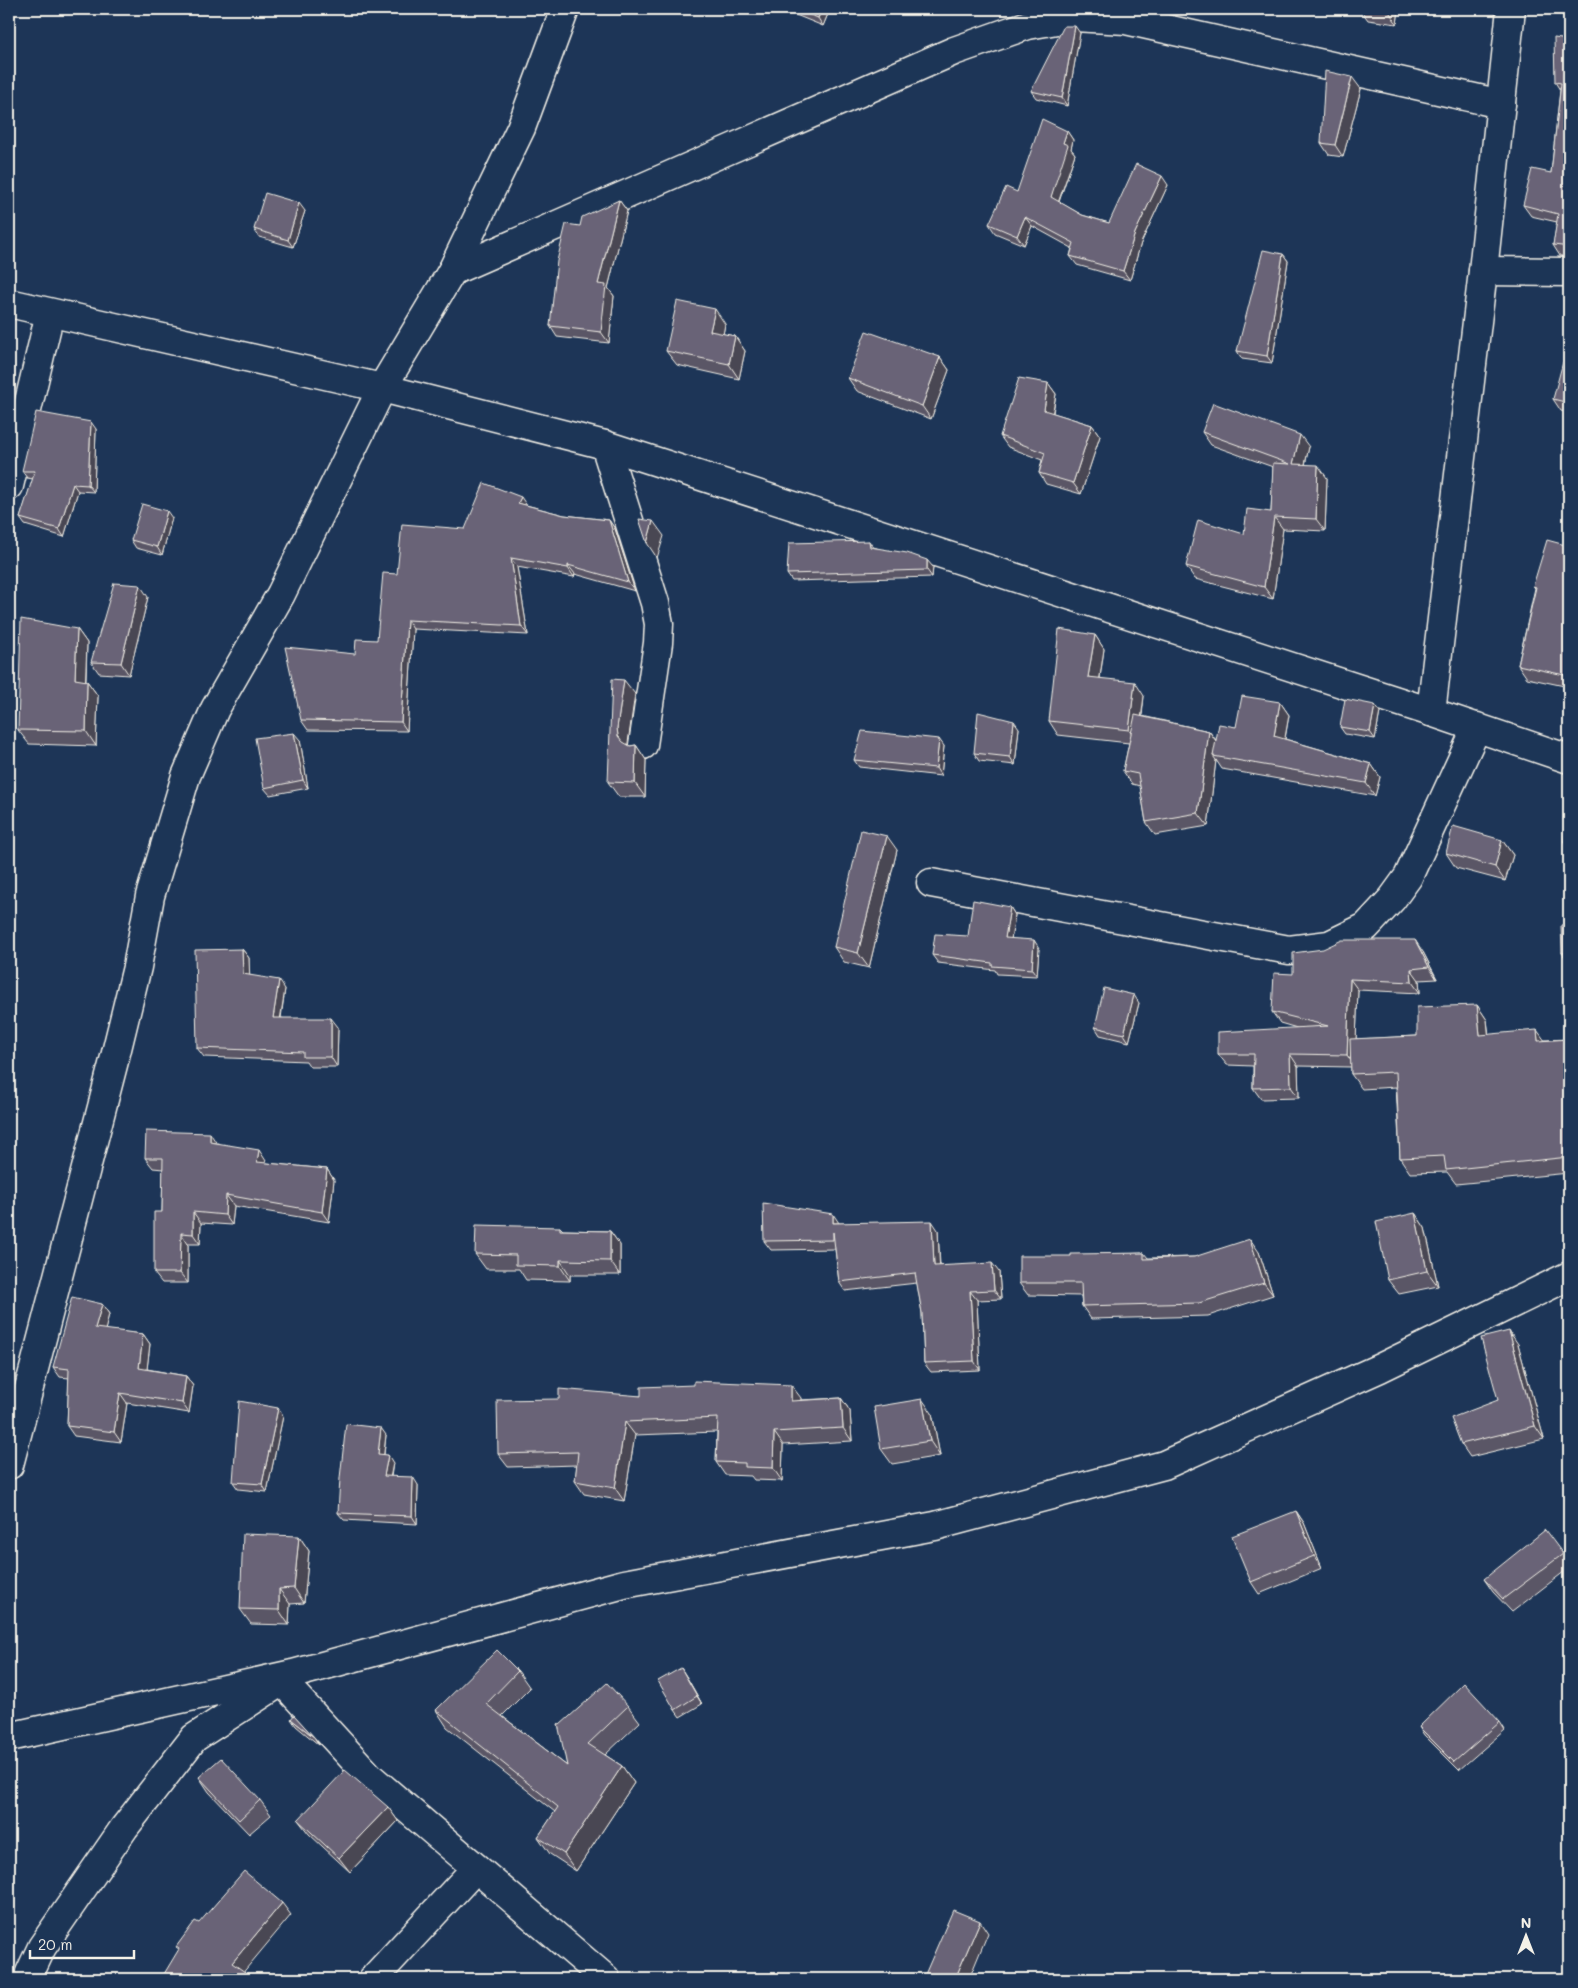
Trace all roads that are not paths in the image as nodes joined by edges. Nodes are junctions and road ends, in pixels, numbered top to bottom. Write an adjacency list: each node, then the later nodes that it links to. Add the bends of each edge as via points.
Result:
1 (565, 9): 5 (street, via 521,128)
2 (1511, 9): 3 (street)
3 (1501, 104): 4 (street); 5 (street, via 1126,20 1074,18 1028,25 954,51)
4 (1484, 270): 6 (street); 12 (street)
5 (452, 271): 9 (street)
6 (1569, 272)
7 (9, 303): 8 (street)
8 (50, 312): 9 (street); 11 (street)
9 (382, 388): 10 (street); 18 (street, via 281,594 215,709 186,776 150,896 115,1057)
10 (605, 445): 12 (street); 14 (street, via 659,624)
11 (9, 486)
12 (1431, 712): 13 (street)
13 (1477, 727): 15 (street); 16 (street, via 1408,877 1366,927 1329,945 1288,950)
14 (643, 745)
15 (1569, 759)
16 (931, 882)
17 (1569, 1276): 19 (street, via 1380,1368 1164,1465 935,1526 624,1584)
18 (9, 1466)
19 (287, 1678): 20 (street); 21 (street, via 370,1777); 22 (street, via 194,1738 124,1828 42,1946)
20 (9, 1737)
21 (476, 1868): 23 (street); 24 (street)
22 (26, 1979)
23 (373, 1979)
24 (606, 1979)

